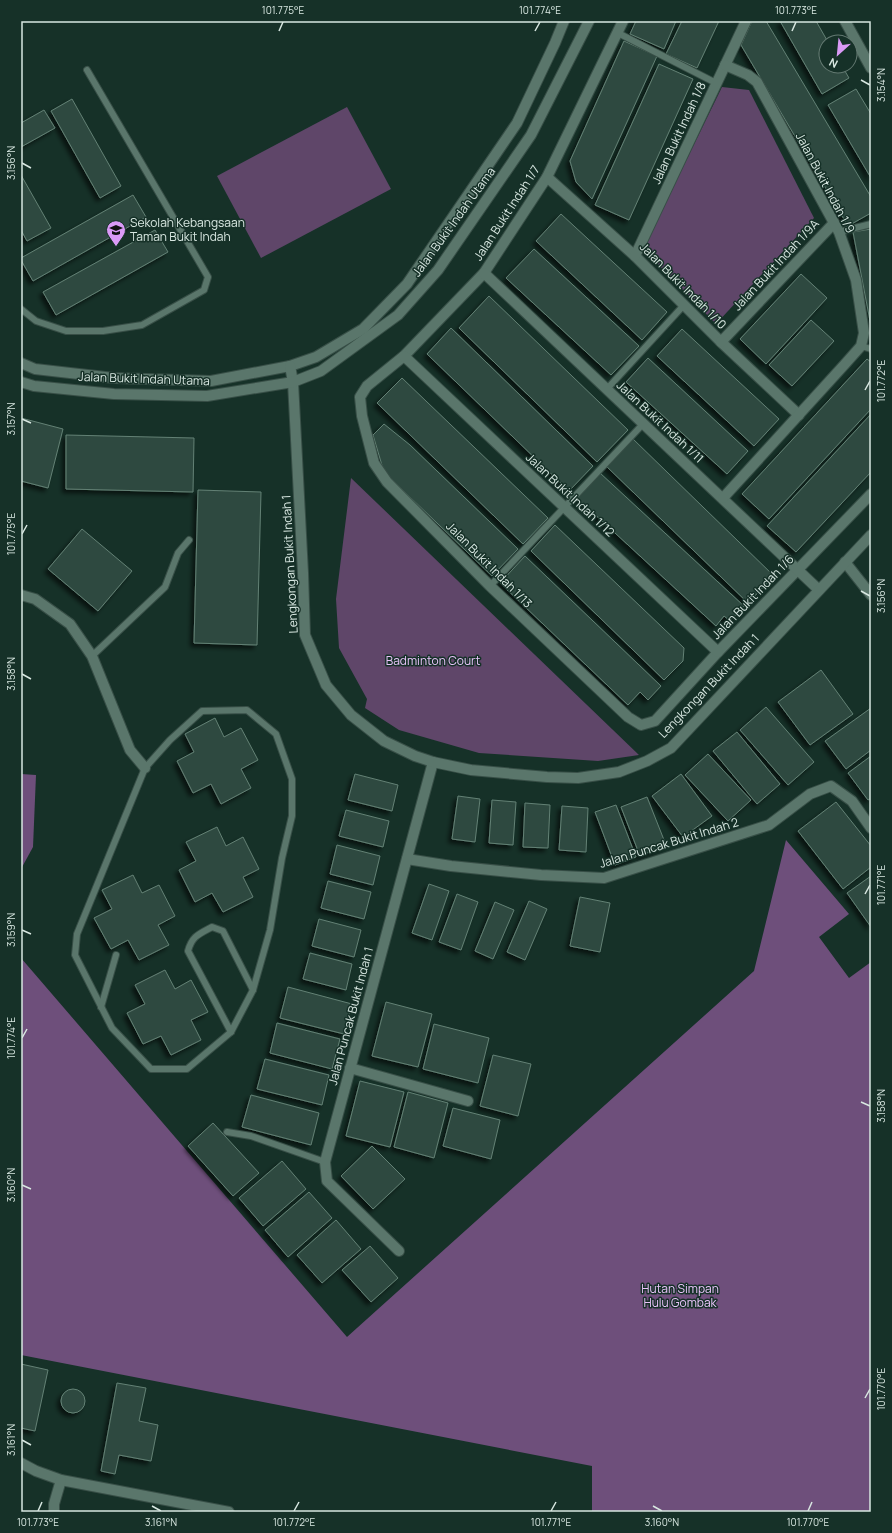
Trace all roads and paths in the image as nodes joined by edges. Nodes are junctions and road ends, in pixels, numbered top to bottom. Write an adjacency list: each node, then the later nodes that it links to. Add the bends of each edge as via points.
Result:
1 (564, 21): 23 (street, Jalan Bukit Indah Utama, via 517,123 407,284 363,329 316,357)
2 (589, 21): 25 (street, Jalan Bukit Indah Utama, via 531,135 438,270 398,315 321,371)
3 (623, 21): 6 (street, Jalan Bukit Indah 1/7)
4 (746, 21): 7 (street, Jalan Bukit Indah 1/8)
5 (845, 21): 8 (street)
6 (618, 34): 10 (lane); 11 (street, Jalan Bukit Indah 1/7)
7 (725, 65): 10 (street, Jalan Bukit Indah 1/8); 13 (street, Jalan Bukit Indah 1/9, via 748,74 757,82)
8 (871, 68)
9 (86, 70): 17 (lane, via 208,277 204,290 142,325 103,331 66,331 36,320)
10 (716, 83): 14 (street, Jalan Bukit Indah 1/8)
11 (547, 177): 14 (street, Jalan Bukit Indah 1/10); 15 (street, Jalan Bukit Indah 1/7)
12 (871, 224): 13 (lane)
13 (836, 227): 18 (street, Jalan Bukit Indah 1/9A); 19 (street, Jalan Bukit Indah 1/9, via 856,280 864,333)
14 (635, 256): 16 (street, Jalan Bukit Indah 1/10)
15 (484, 273): 21 (street, Jalan Bukit Indah 1/7); 27 (street, Jalan Bukit Indah 1/11)
16 (684, 306): 18 (street, Jalan Bukit Indah 1/10); 27 (lane)
17 (21, 309)
18 (721, 342): 28 (street, Jalan Bukit Indah 1/10)
19 (861, 346): 20 (lane); 28 (street)
20 (871, 349)
21 (404, 356): 26 (street, Jalan Bukit Indah 1/7); 32 (street, Jalan Bukit Indah 1/12)
22 (21, 364): 23 (street, Jalan Bukit Indah Utama, via 35,369 114,378 211,381)
23 (290, 366): 25 (street, Lengkongan Bukit Indah 1)
24 (21, 382): 25 (street, Jalan Bukit Indah Utama, via 34,386 114,394 207,396)
25 (293, 382): 44 (street, Lengkongan Bukit Indah 1, via 305,635 326,685 351,715 384,741)
26 (367, 386): 37 (street, Jalan Bukit Indah 1/13, via 360,398 366,436 374,463 387,482)
27 (606, 390): 29 (street, Jalan Bukit Indah 1/11)
28 (799, 415): 31 (street)
29 (643, 424): 31 (street, Jalan Bukit Indah 1/11); 32 (lane)
30 (871, 494): 36 (street, Jalan Bukit Indah 1/6)
31 (723, 498): 36 (street, Jalan Bukit Indah 1/11)
32 (564, 507): 37 (lane); 41 (street, Jalan Bukit Indah 1/12)
33 (871, 535): 35 (street, Lengkongan Bukit Indah 1)
34 (189, 540): 42 (lane, via 178,553 165,587)
35 (845, 562): 38 (street, Lengkongan Bukit Indah 1); 40 (street)
36 (797, 570): 38 (street, Jalan Bukit Indah 1/11); 41 (street, Jalan Bukit Indah 1/6)
37 (490, 586): 43 (street, Jalan Bukit Indah 1/13, via 628,718 641,725)
38 (819, 590): 44 (street, Lengkongan Bukit Indah 1, via 670,748 647,762 619,772 578,778 471,770)
39 (21, 595): 42 (street, via 35,599 70,624)
40 (871, 595)
41 (718, 652): 43 (street, Jalan Bukit Indah 1/6)
42 (92, 656): 45 (street, via 130,750)
43 (655, 721)
44 (433, 762): 47 (street, Jalan Puncak Bukit Indah 1)
45 (145, 768): 49 (lane, via 170,740 202,711 247,710 276,734 292,779 292,816 270,930); 50 (lane, via 77,934 75,955)
46 (871, 828): 47 (street, Jalan Puncak Bukit Indah 2, via 852,801 831,786 810,794 769,825 604,878 542,875)
47 (407, 859): 52 (street, Jalan Puncak Bukit Indah 1)
48 (116, 955): 50 (lane)
49 (253, 990): 51 (lane); 51 (lane, via 223,932 212,927 196,936 188,951)
50 (101, 1007): 51 (lane, via 112,1028 151,1069 187,1069)
51 (231, 1032)
52 (350, 1068): 53 (street); 55 (street, Jalan Puncak Bukit Indah 1)
53 (468, 1101)
54 (227, 1132): 55 (lane, via 251,1136)
55 (325, 1162): 56 (street, Jalan Puncak Bukit Indah 1, via 326,1180)
56 (399, 1251)
57 (21, 1463): 58 (street)
58 (61, 1480): 59 (street); 60 (street)
59 (54, 1512)
60 (229, 1512)

